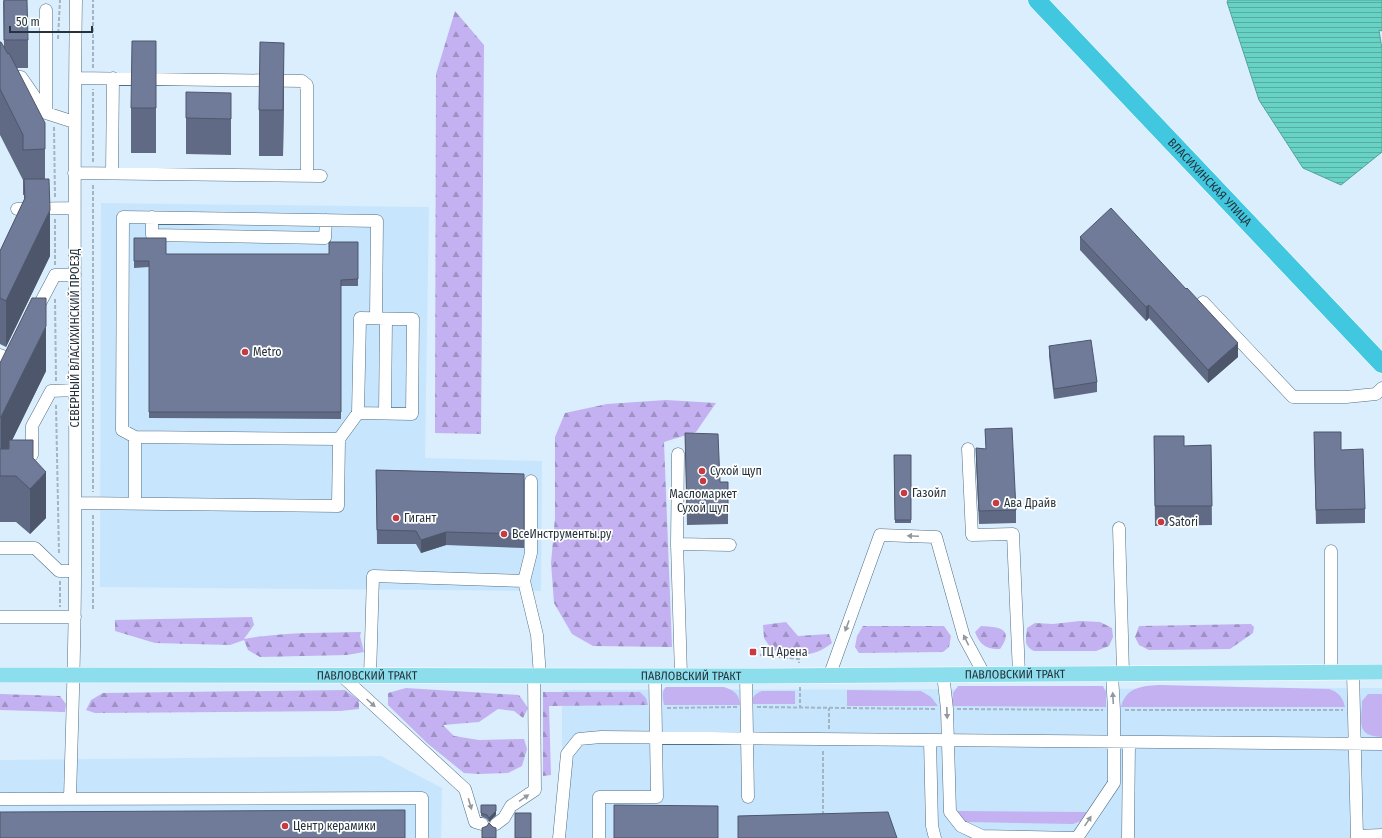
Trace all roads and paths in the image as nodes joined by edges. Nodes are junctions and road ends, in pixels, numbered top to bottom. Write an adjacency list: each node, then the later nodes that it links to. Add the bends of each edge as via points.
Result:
1 (60, 0): 6 (path)
2 (76, 0): 8 (street, СЕВЕРНЫЙ ВЛАСИХИНСКИЙ ПРОЕЗД)
3 (94, 0): 9 (path)
4 (1037, 0): 31 (highway, ВЛАСИХИНСКАЯ УЛИЦА)
5 (46, 10): 11 (street)
6 (58, 45)
7 (0, 76): 11 (street, via 21,77)
8 (75, 78): 9 (street); 12 (street, СЕВЕРНЫЙ ВЛАСИХИНСКИЙ ПРОЕЗД)
9 (93, 78): 10 (street); 14 (path)
10 (113, 78): 15 (street); 16 (street, via 302,81 307,85)
11 (50, 114): 12 (street); 18 (path)
12 (74, 122): 13 (street, СЕВЕРНЫЙ ВЛАСИХИНСКИЙ ПРОЕЗД)
13 (74, 173): 14 (street); 19 (street, СЕВЕРНЫЙ ВЛАСИХИНСКИЙ ПРОЕЗД)
14 (92, 173): 15 (street); 44 (path)
15 (112, 173): 16 (street)
16 (307, 176): 17 (street)
17 (321, 176)
18 (55, 208): 19 (street); 20 (street); 23 (path)
19 (74, 208): 24 (street, СЕВЕРНЫЙ ВЛАСИХИНСКИЙ ПРОЕЗД)
20 (17, 209)
21 (152, 217): 22 (street); 22 (street, via 152,235 325,238); 37 (street, via 123,217 122,430)
22 (326, 220): 27 (street, via 378,221)
23 (55, 275): 24 (street); 28 (street)
24 (75, 275): 33 (street, СЕВЕРНЫЙ ВЛАСИХИНСКИЙ ПРОЕЗД)
25 (55, 298): 34 (path)
26 (1203, 302): 32 (street, via 1293,397 1368,395 1376,394)
27 (381, 318): 35 (street, via 360,318); 36 (street); 36 (street, via 413,320 412,414)
28 (29, 324)
29 (18, 346): 30 (street, via 11,360)
30 (0, 355)
31 (1382, 364)
32 (1382, 388)
33 (75, 390): 34 (street); 43 (street, СЕВЕРНЫЙ ВЛАСИХИНСКИЙ ПРОЕЗД)
34 (56, 391): 41 (street, via 51,391 32,426); 51 (path)
35 (358, 413): 36 (street); 38 (street)
36 (385, 413)
37 (135, 437): 38 (street); 45 (street)
38 (339, 439): 45 (street, via 338,506)
39 (968, 448): 64 (street, via 972,535 1013,534)
40 (678, 454): 47 (street)
41 (32, 464)
42 (531, 481): 53 (street, via 531,553)
43 (75, 503): 44 (street); 52 (street, СЕВЕРНЫЙ ВЛАСИХИНСКИЙ ПРОЕЗД)
44 (93, 503): 45 (street); 55 (path)
45 (135, 504)
46 (1119, 528): 65 (street)
47 (678, 544): 48 (street); 68 (street)
48 (730, 544)
49 (0, 548): 51 (street, via 35,548)
50 (1331, 551): 58 (street)
51 (60, 571): 52 (street); 54 (path)
52 (75, 571): 57 (street, СЕВЕРНЫЙ ВЛАСИХИНСКИЙ ПРОЕЗД)
53 (524, 581): 70 (street, via 373,576); 71 (street, via 537,635)
54 (60, 610)
55 (93, 610)
56 (0, 617): 57 (street)
57 (75, 617): 67 (street, СЕВЕРНЫЙ ВЛАСИХИНСКИЙ ПРОЕЗД)
58 (1331, 672): 59 (main road, ПАВЛОВСКИЙ ТРАКТ); 65 (main road, ПАВЛОВСКИЙ ТРАКТ)
59 (1353, 672): 60 (main road, ПАВЛОВСКИЙ ТРАКТ); 79 (street)
60 (1382, 672)
61 (830, 674): 62 (main road, ПАВЛОВСКИЙ ТРАКТ); 63 (street, one-way to 61, via 964,637 936,536 880,534); 73 (main road, ПАВЛОВСКИЙ ТРАКТ)
62 (943, 674): 63 (main road, ПАВЛОВСКИЙ ТРАКТ); 77 (street)
63 (984, 674): 64 (main road, ПАВЛОВСКИЙ ТРАКТ)
64 (1019, 674): 65 (main road, ПАВЛОВСКИЙ ТРАКТ)
65 (1117, 674): 78 (street, one-way to 65)
66 (0, 675): 67 (main road, ПАВЛОВСКИЙ ТРАКТ)
67 (74, 675): 69 (main road, ПАВЛОВСКИЙ ТРАКТ); 91 (street, СЕВЕРНЫЙ ВЛАСИХИНСКИЙ ПРОЕЗД)
68 (681, 675): 72 (main road, ПАВЛОВСКИЙ ТРАКТ); 73 (main road, ПАВЛОВСКИЙ ТРАКТ)
69 (342, 676): 70 (main road, ПАВЛОВСКИЙ ТРАКТ); 93 (street, one-way to 93, via 465,789 475,822)
70 (370, 676): 71 (main road, ПАВЛОВСКИЙ ТРАКТ)
71 (537, 676): 72 (main road, ПАВЛОВСКИЙ ТРАКТ); 94 (street, one-way to 71, via 504,818 511,806 535,790)
72 (655, 676): 75 (street)
73 (746, 676): 74 (street)
74 (747, 707): 75 (path); 76 (path); 81 (street)
75 (656, 708): 80 (street)
76 (829, 708): 77 (path); 82 (path, via 828,735)
77 (947, 709): 78 (path); 84 (street, one-way to 84)
78 (1114, 710): 79 (path); 85 (street)
79 (1354, 710): 87 (street)
80 (656, 736): 81 (street); 98 (street, via 579,740 567,754); 99 (street, via 657,797 599,798)
81 (747, 738): 82 (street); 89 (street)
82 (823, 738): 83 (street); 92 (path)
83 (930, 740): 84 (street); 100 (street, via 932,826)
84 (947, 740): 85 (street); 85 (street, one-way to 85, via 950,812 961,826 982,836 1077,838 1114,783)
85 (1113, 742): 86 (street)
86 (1129, 742): 87 (street); 101 (street)
87 (1355, 744): 88 (street); 96 (street)
88 (1382, 744)
89 (748, 797)
90 (0, 799): 91 (street)
91 (70, 799): 97 (street, via 422,798)
92 (823, 821)
93 (482, 824)
94 (496, 824)
95 (1382, 835): 96 (street)
96 (1357, 837)
97 (422, 838)
98 (559, 838)
99 (599, 838)
100 (936, 838)
101 (1128, 838)

